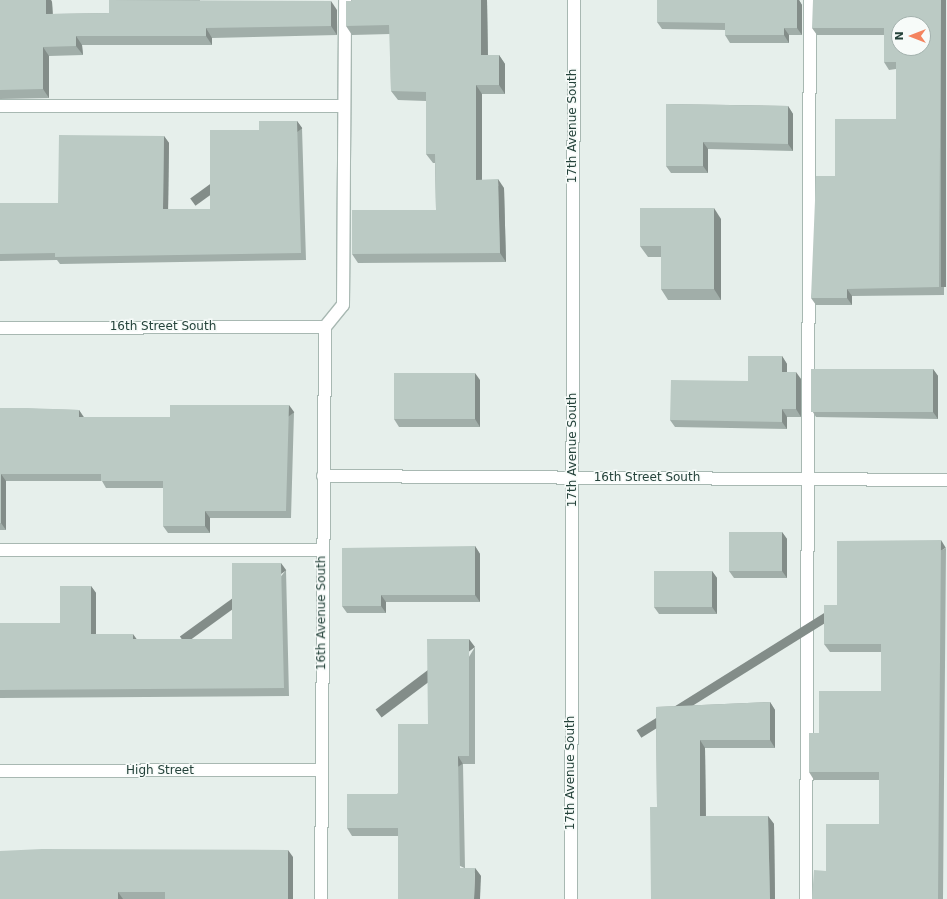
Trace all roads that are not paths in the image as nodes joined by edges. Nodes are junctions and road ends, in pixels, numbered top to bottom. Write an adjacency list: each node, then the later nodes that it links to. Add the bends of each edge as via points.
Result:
1 (345, 0): 5 (street)
2 (574, 0): 9 (street, 17th Avenue South)
3 (810, 0): 10 (street)
4 (0, 106): 5 (street)
5 (344, 106): 6 (street, via 343,305)
6 (325, 326): 7 (street, 16th Street South); 8 (street, 16th Avenue South)
7 (0, 328)
8 (323, 476): 9 (street, 16th Street South); 13 (street, 16th Avenue South)
9 (573, 477): 10 (street, 16th Street South); 17 (street, 17th Avenue South)
10 (806, 478): 11 (street, 16th Street South); 18 (street)
11 (947, 480)
12 (0, 550): 13 (street)
13 (322, 550): 14 (street, 16th Avenue South)
14 (321, 770): 15 (street, High Street); 16 (street, 16th Avenue South)
15 (0, 772)
16 (321, 899)
17 (571, 899)
18 (806, 899)

